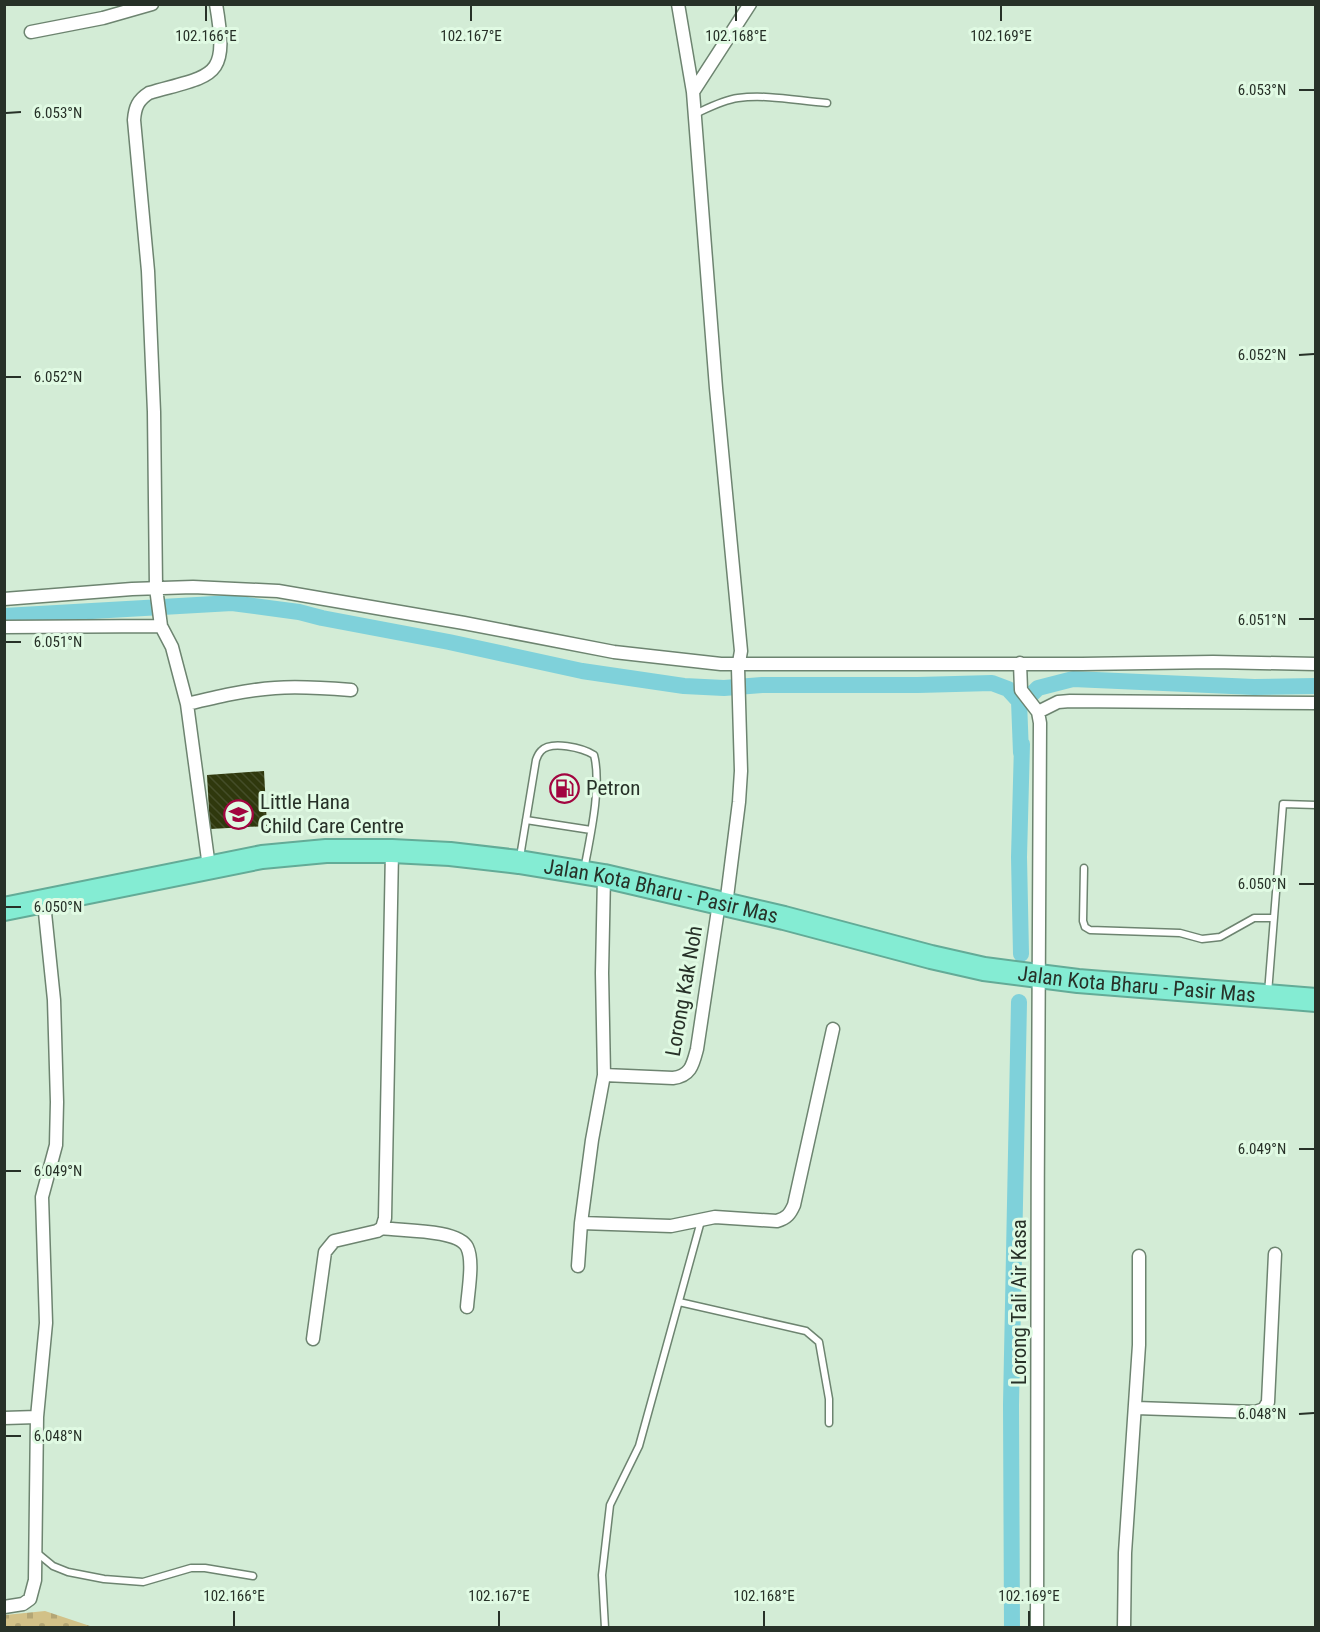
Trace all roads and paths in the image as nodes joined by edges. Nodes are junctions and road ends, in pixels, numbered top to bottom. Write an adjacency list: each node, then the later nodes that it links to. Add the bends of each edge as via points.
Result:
1 (152, 4): 5 (street)
2 (216, 4): 9 (street, via 221,38 214,68 203,77 149,93 135,111 148,271)
3 (678, 4): 6 (street, Lorong Kak Noh)
4 (750, 4): 6 (street)
5 (31, 32)
6 (693, 92): 8 (street, Lorong Kak Noh)
7 (827, 103): 8 (lane, via 738,98)
8 (695, 114): 15 (street, Lorong Kak Noh, via 741,651)
9 (156, 593): 10 (street); 11 (street); 15 (street, via 193,587 278,591 614,652)
10 (4, 599)
11 (160, 623): 12 (street); 18 (street, via 172,647)
12 (4, 627)
13 (1316, 664): 14 (street, via 1214,662)
14 (1020, 668): 15 (street); 19 (street, via 1021,690)
15 (738, 669): 29 (street, Lorong Kak Noh, via 741,771 734,855)
16 (351, 690): 18 (street, via 277,688)
17 (1316, 703): 19 (street, via 1070,700)
18 (187, 704): 25 (street)
19 (1038, 712): 32 (street, Lorong Tali Air Kasa)
20 (1316, 805): 31 (lane, via 1283,804)
21 (526, 820): 22 (lane); 22 (lane, via 541,750 553,745 585,749 594,755 597,768); 24 (lane)
22 (591, 830): 27 (lane)
23 (392, 851): 24 (highway, Jalan Kota Bharu - Pasir Mas); 25 (highway, Jalan Kota Bharu - Pasir Mas, via 326,851); 39 (street)
24 (519, 862): 27 (highway, Jalan Kota Bharu - Pasir Mas)
25 (209, 867): 28 (highway, Jalan Kota Bharu - Pasir Mas)
26 (1084, 868): 31 (lane, via 1083,921 1090,930 1180,933 1202,939 1220,937 1254,918)
27 (594, 875): 29 (highway, Jalan Kota Bharu - Pasir Mas); 36 (street, via 602,973)
28 (44, 903): 30 (highway, Jalan Kota Bharu - Pasir Mas); 47 (street, via 54,1000 57,1102 56,1145 42,1197 46,1323)
29 (722, 904): 32 (highway, Jalan Kota Bharu - Pasir Mas, via 931,957); 36 (street, Lorong Kak Noh, via 697,1049 688,1072 673,1078)
30 (4, 909)
31 (1274, 918): 33 (lane)
32 (1037, 977): 33 (highway, Jalan Kota Bharu - Pasir Mas); 54 (street, Lorong Tali Air Kasa)
33 (1268, 996): 34 (highway, Jalan Kota Bharu - Pasir Mas)
34 (1316, 1000)
35 (833, 1029): 37 (street, via 791,1213 777,1221)
36 (604, 1075): 38 (street)
37 (701, 1219): 38 (street, via 653,1226); 43 (lane)
38 (581, 1223): 42 (street)
39 (382, 1228): 44 (street, via 458,1237 470,1258); 45 (street, via 369,1235 334,1241 325,1252)
40 (1275, 1254): 46 (street, via 1268,1402 1264,1409 1255,1412)
41 (1139, 1256): 46 (street)
42 (578, 1266)
43 (678, 1302): 49 (lane, via 806,1331 819,1342); 53 (lane, via 639,1446 610,1505 602,1575)
44 (467, 1307)
45 (314, 1339)
46 (1136, 1408): 55 (street, via 1125,1553)
47 (37, 1417): 48 (street); 50 (street)
48 (4, 1418)
49 (829, 1423)
50 (35, 1552): 51 (lane, via 68,1572 104,1579 143,1582 191,1568); 52 (street, via 30,1599)
51 (253, 1576)
52 (4, 1607)
53 (605, 1628)
54 (1037, 1628)
55 (1124, 1628)

